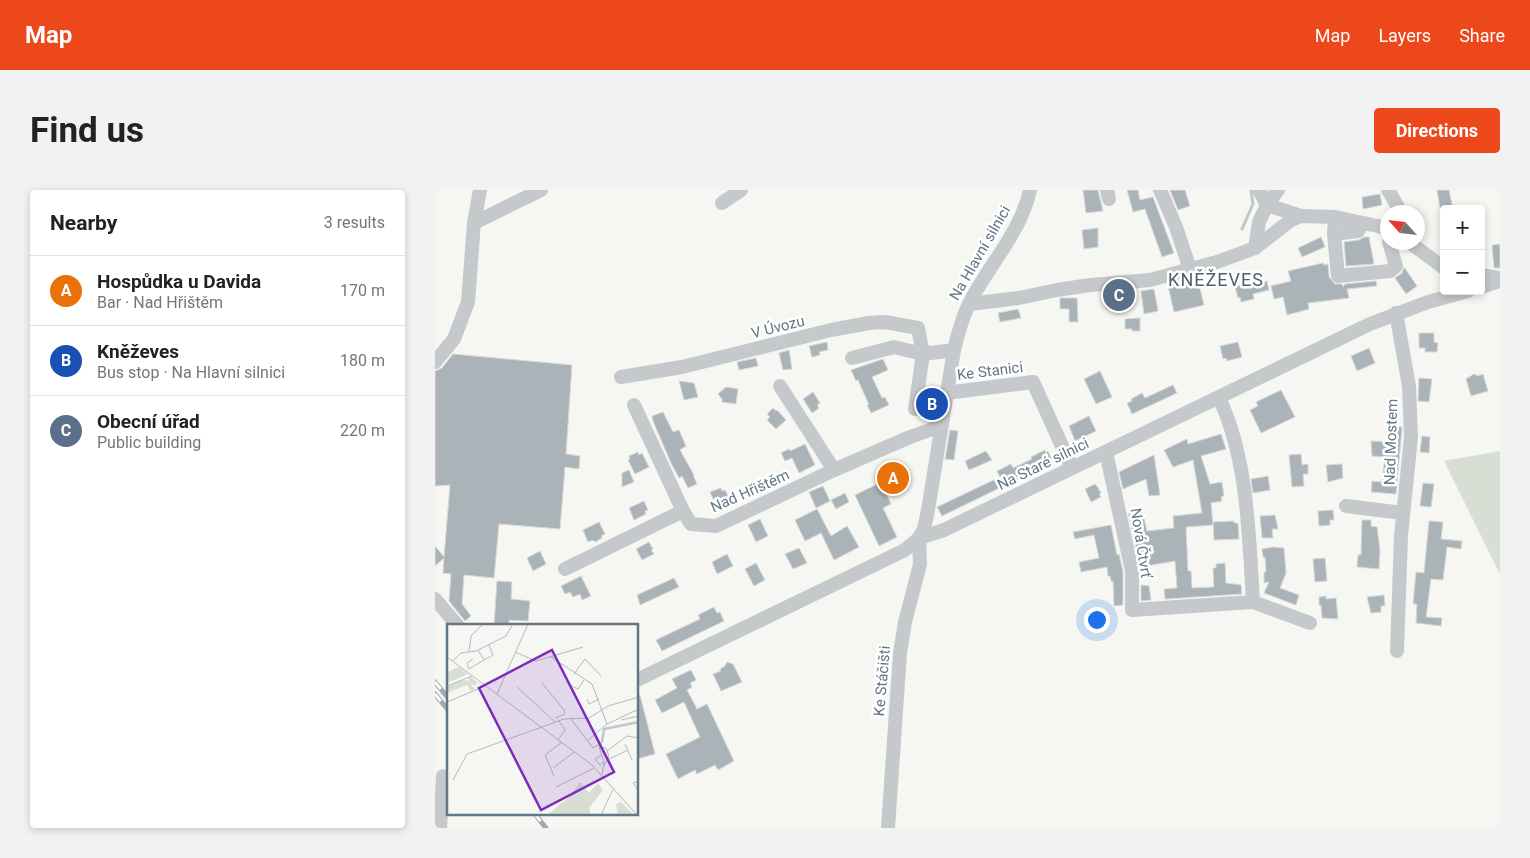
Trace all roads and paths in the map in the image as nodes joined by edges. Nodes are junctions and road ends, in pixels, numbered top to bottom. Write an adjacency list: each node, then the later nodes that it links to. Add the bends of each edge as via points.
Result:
1 (480, 190): 14 (street)
2 (541, 190): 14 (street)
3 (741, 190): 9 (street)
4 (1030, 190): 27 (street, Na Hlavní silnici, via 1014,230)
5 (1160, 190): 22 (street)
6 (1259, 190): 10 (street)
7 (1278, 190): 10 (street)
8 (1388, 190): 11 (street)
9 (722, 204)
10 (1267, 205): 12 (street); 18 (street, via 1259,222)
11 (1396, 205)
12 (1301, 216): 13 (street); 18 (street)
13 (1335, 217): 15 (street); 17 (street)
14 (475, 223): 32 (street, via 468,302 454,338)
15 (1362, 223): 16 (street); 17 (street, via 1358,230)
16 (1380, 227)
17 (1334, 234): 19 (street, via 1338,276 1390,271 1396,266)
18 (1255, 248): 22 (street)
19 (1391, 250)
20 (1423, 250): 21 (street)
21 (1440, 264)
22 (1190, 269): 27 (street, via 1150,280 1090,285)
23 (1485, 276): 24 (street)
24 (1500, 280): 25 (street)
25 (1485, 286)
26 (1455, 295): 28 (street, Na Staré silnici)
27 (969, 304): 29 (street, Na Hlavní silnici)
28 (1396, 313): 36 (street, Na Staré silnici); 45 (street, Nad Mostem, via 1411,413)
29 (954, 350): 30 (street); 35 (street, Na Hlavní silnici)
30 (923, 354): 31 (street, via 895,347); 33 (street, V Úvozu, via 918,328 885,322 831,330 682,367); 38 (street)
31 (852, 358)
32 (435, 362)
33 (621, 377)
34 (780, 386): 42 (street)
35 (946, 393): 39 (street, Na Hlavní silnici); 41 (street, Ke Stanici, via 1033,382)
36 (1219, 398): 40 (street, Na Staré silnici); 49 (street, via 1228,416 1240,469)
37 (634, 405): 44 (street, Nad Hřištěm)
38 (915, 409)
39 (941, 426): 42 (street, Nad Hřištěm); 46 (street, Na Hlavní silnici, via 926,522)
40 (1106, 452): 41 (street, Na Staré silnici); 49 (street, Nová Čtvrť, via 1132,571 1132,610)
41 (1072, 468): 46 (street, Na Staré silnici, via 944,530)
42 (834, 470): 44 (street, Nad Hřištěm, via 717,526 691,524)
43 (1346, 506): 45 (street)
44 (683, 511): 47 (street)
45 (1403, 514): 52 (street, Nad Mostem)
46 (919, 538): 53 (street, Na Staré silnici, via 905,550); 56 (street, Ke Stáčišti, via 920,564 900,653)
47 (565, 569)
48 (435, 598): 51 (street)
49 (1253, 602): 50 (street, Nová Čtvrť)
50 (1310, 623)
51 (456, 624)
52 (1397, 651)
53 (639, 679)
54 (442, 777): 55 (street)
55 (440, 828)
56 (889, 828)

